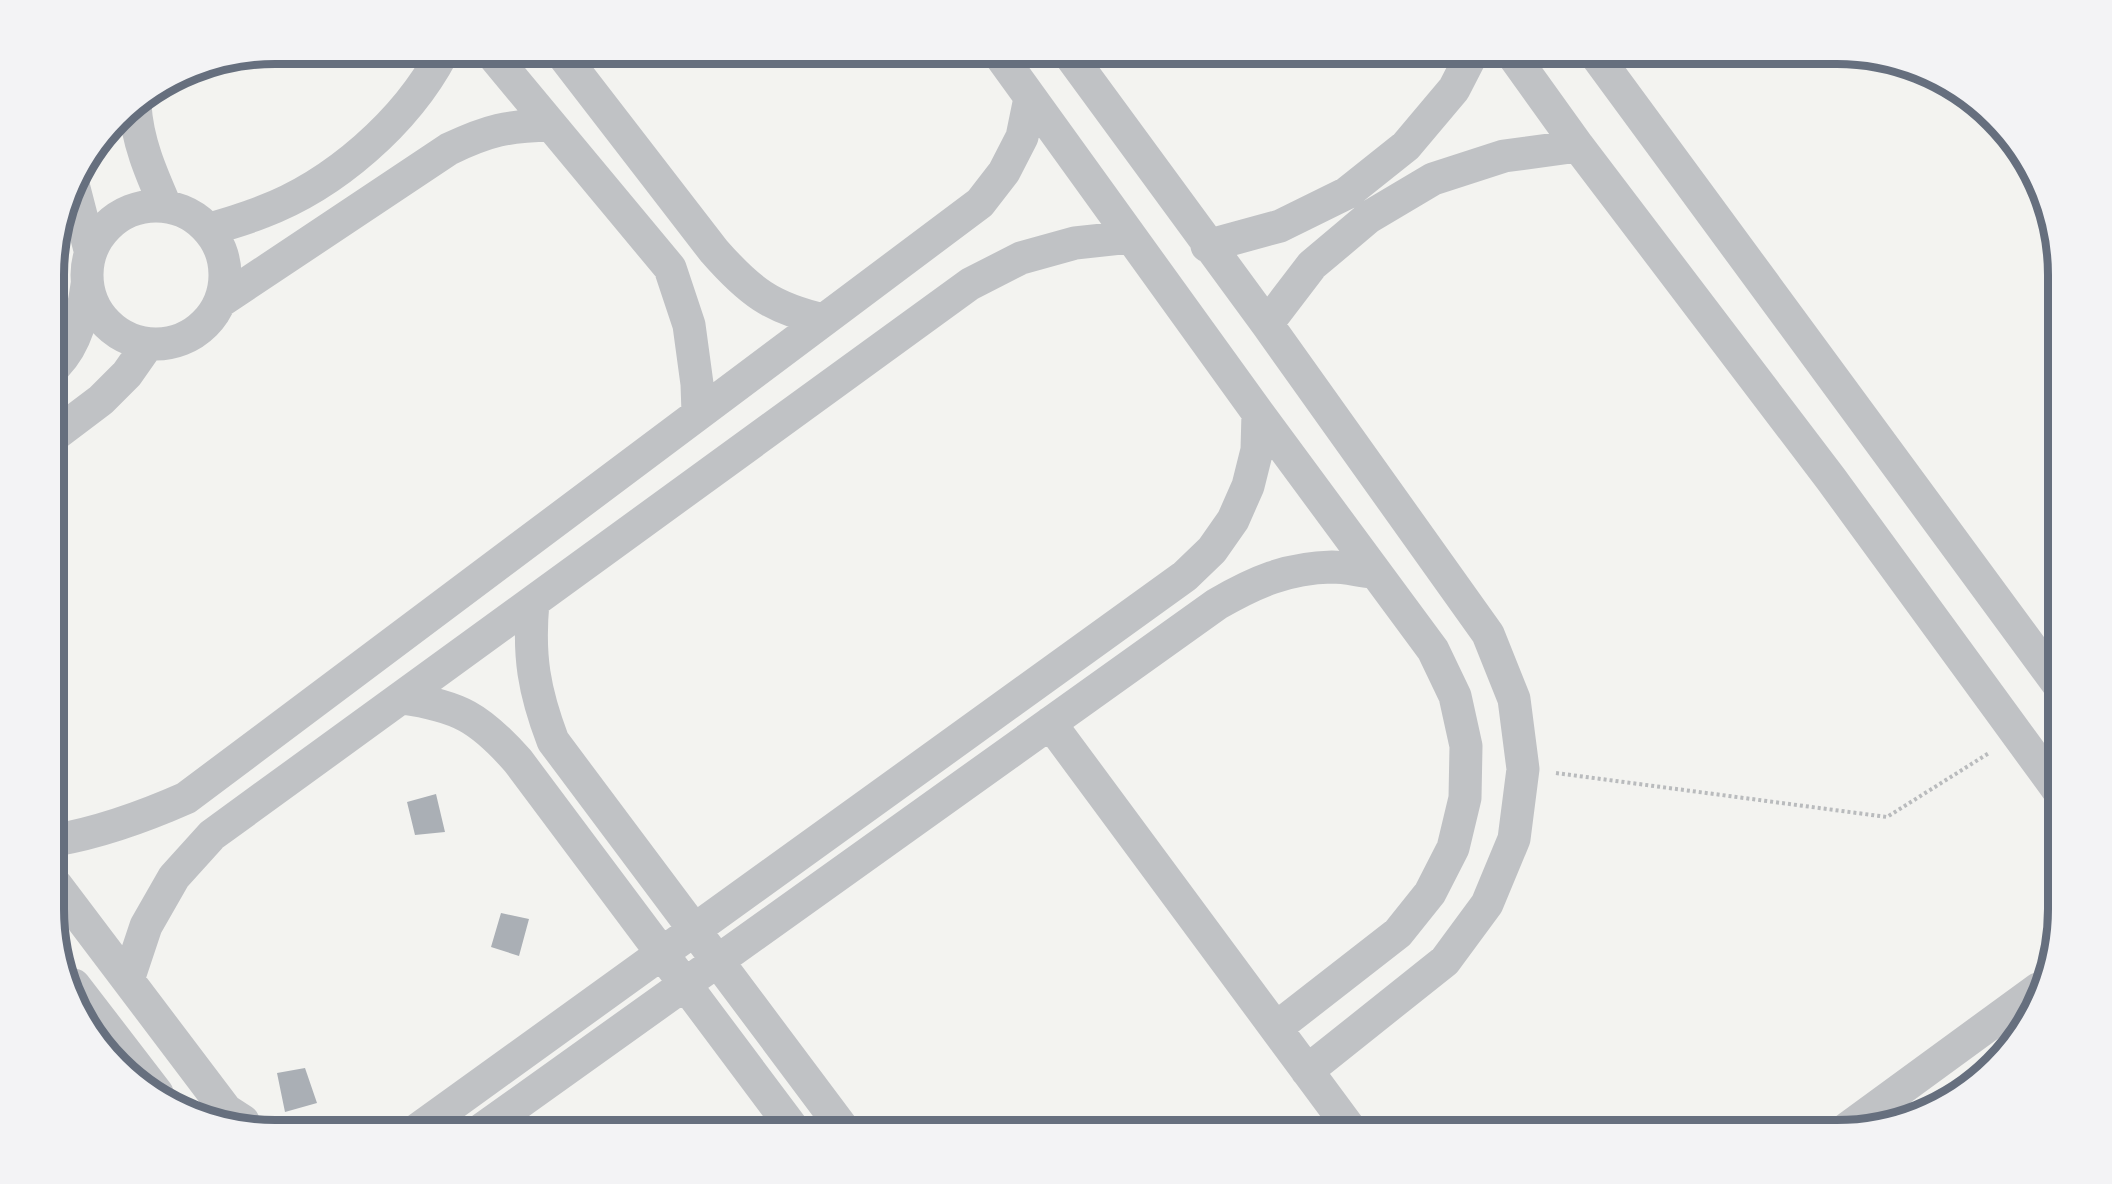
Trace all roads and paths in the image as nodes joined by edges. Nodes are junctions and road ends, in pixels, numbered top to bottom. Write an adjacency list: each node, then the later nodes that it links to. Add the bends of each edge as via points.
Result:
1 (1077, 64): 17 (street)
2 (1467, 64): 17 (street, via 1454,88 1406,146 1347,193 1280,226)
3 (1519, 64): 12 (street)
4 (1602, 64): 30 (street)
5 (436, 65): 15 (street, via 401,113 361,153 305,191 264,212)
6 (501, 65): 11 (street)
7 (570, 65): 21 (street, via 734,273 774,304)
8 (1006, 65): 9 (street)
9 (1030, 98): 16 (street); 21 (street, via 1022,137 1004,172 980,203)
10 (136, 117): 14 (street, via 147,164)
11 (551, 125): 20 (street, via 516,126 481,134 449,149); 25 (street, via 670,268 689,325)
12 (1578, 146): 22 (street, via 1504,156 1424,185 1369,217 1320,258); 33 (street, via 1831,479)
13 (78, 203): 18 (street)
14 (165, 205): 15 (street); 18 (street, via 146,206 112,221)
15 (210, 229): 20 (street, via 225,264)
16 (1131, 237): 26 (street); 29 (street, via 1075,243 1020,258 970,284)
17 (1207, 246): 22 (street)
18 (90, 250): 19 (street)
19 (87, 285): 23 (street, via 92,303 115,331); 24 (street, via 84,313)
20 (221, 301): 23 (street, via 212,316 192,334 167,343)
21 (824, 320): 25 (street)
22 (1267, 324): 34 (street, via 1488,634 1514,699)
23 (148, 344): 27 (street, via 127,374 101,400)
24 (64, 354)
25 (698, 413): 36 (street, via 186,798 134,820)
26 (1258, 413): 28 (street); 38 (street, via 1257,450 1248,486 1233,520 1212,550 1185,576)
27 (64, 428)
28 (1374, 572): 32 (street, via 1333,567 1302,570 1253,584 1217,604); 45 (street, via 1433,650 1455,696 1466,746 1465,798 1453,848 1430,893 1398,933)
29 (533, 602): 31 (street); 38 (street, via 533,673 540,708 553,741)
30 (2048, 670)
31 (402, 698): 39 (street, via 435,703 467,715 496,735); 41 (street, via 212,835 174,877 157,906)
32 (1050, 723): 40 (street); 45 (street)
33 (2018, 735): 34 (path, via 1887,817); 35 (street)
34 (1523, 769): 47 (street, via 1514,839 1487,904 1445,961)
35 (2048, 776)
36 (64, 839)
37 (64, 896): 41 (street)
38 (694, 930): 39 (street); 40 (street)
39 (662, 953): 42 (street); 51 (street)
40 (718, 961): 42 (street); 54 (street)
41 (128, 980): 48 (street)
42 (685, 984): 52 (street); 53 (street)
43 (2028, 996): 49 (street)
44 (85, 999): 46 (street)
45 (1276, 1028): 47 (street)
46 (139, 1069)
47 (1307, 1071): 50 (street)
48 (234, 1115)
49 (1861, 1118)
50 (1343, 1119)
51 (431, 1120)
52 (495, 1120)
53 (786, 1120)
54 (836, 1120)

